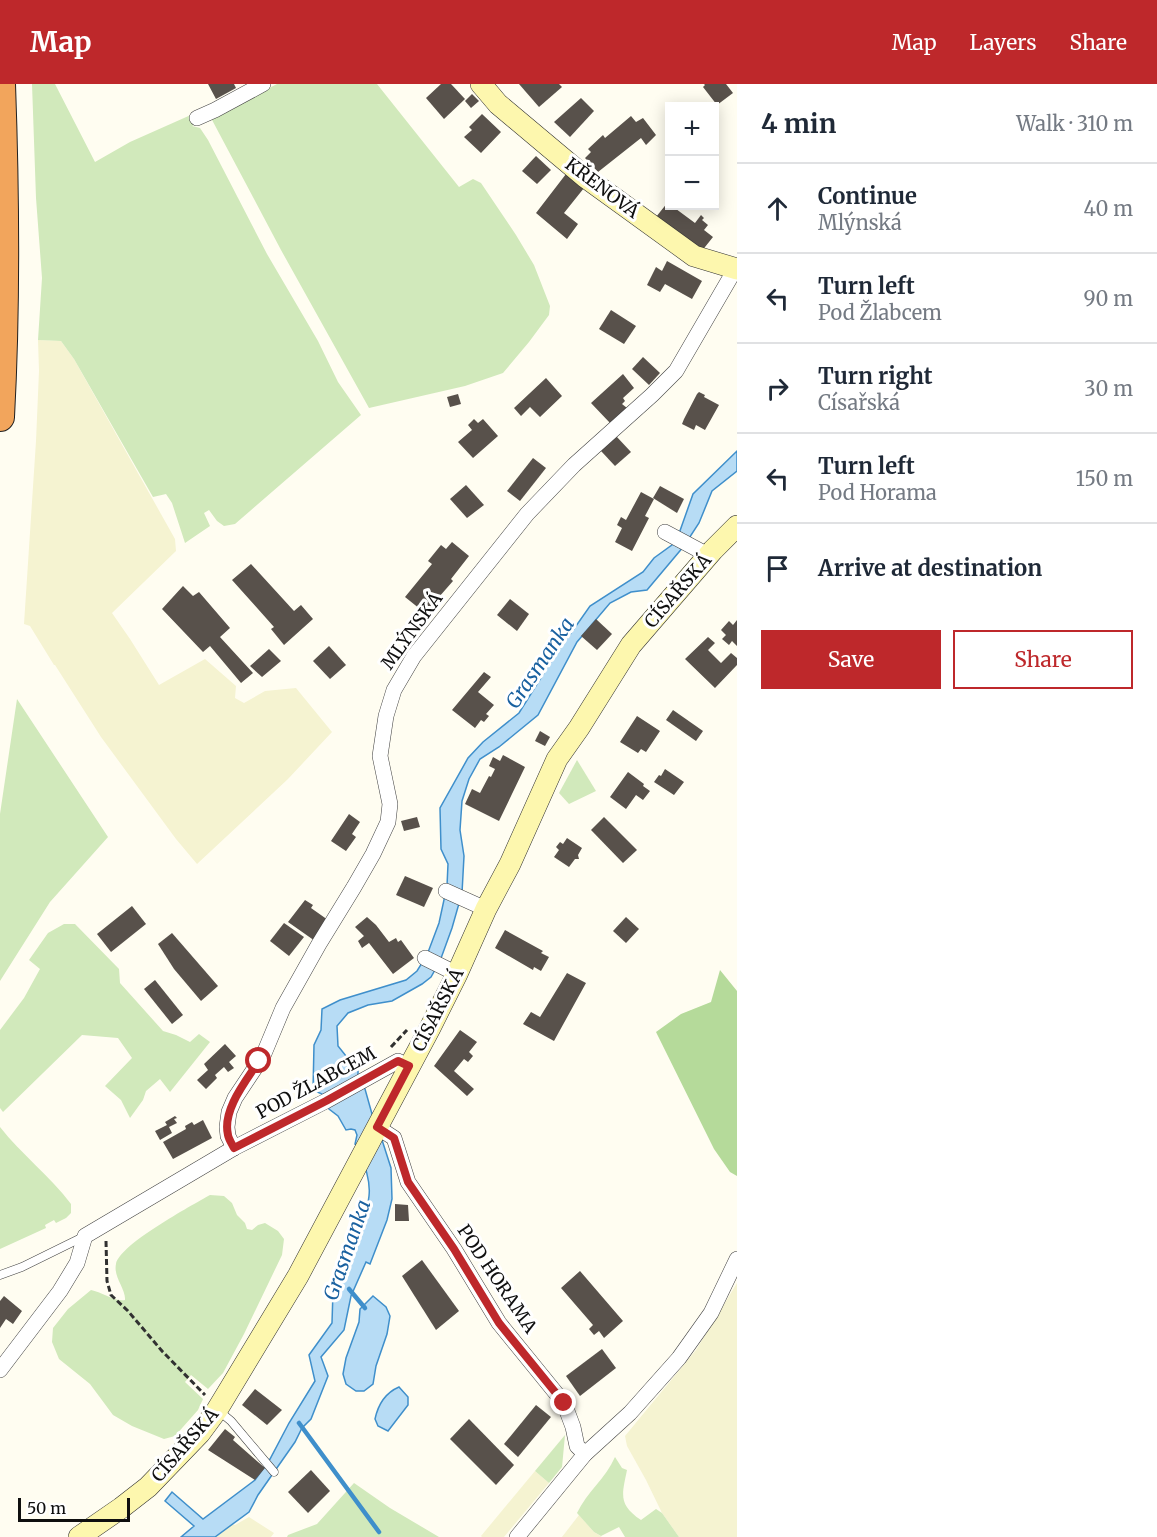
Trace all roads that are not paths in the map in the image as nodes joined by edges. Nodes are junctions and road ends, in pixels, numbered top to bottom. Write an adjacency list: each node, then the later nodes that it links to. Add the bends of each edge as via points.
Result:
1 (2, 84): 6 (highway, via 4,253)
2 (263, 84): 4 (street)
3 (481, 84): 5 (street, KŘENOVÁ, via 498,104 585,177 694,256)
4 (197, 118)
5 (736, 268): 14 (street, MLÝNSKÁ, via 676,371 526,514 414,656 394,690 380,749 390,804 388,822 283,1008 262,1056 235,1098 227,1127)
6 (0, 417)
7 (737, 526): 9 (street, CÍSAŘSKÁ)
8 (676, 538): 9 (street)
9 (708, 555): 11 (street, CÍSAŘSKÁ, via 626,651 555,762)
10 (446, 891): 11 (street)
11 (486, 909): 12 (street, CÍSAŘSKÁ, via 440,966)
12 (409, 1066): 13 (street, CÍSAŘSKÁ); 14 (street, POD ŽLABCEM, via 398,1061)
13 (377, 1127): 19 (street, CÍSAŘSKÁ, via 298,1276); 20 (street, POD HORAMA, via 394,1138 408,1182 499,1323 564,1403 577,1446)
14 (234, 1148): 15 (street, POD ŽLABCEM)
15 (85, 1236): 17 (lane); 18 (street, via 60,1291)
16 (737, 1259): 20 (street, via 711,1313 679,1358 630,1413)
17 (0, 1275)
18 (0, 1370)
19 (217, 1410): 21 (lane); 22 (street, CÍSAŘSKÁ, via 152,1483)
20 (585, 1454): 23 (street)
21 (274, 1472)
22 (79, 1537)
23 (518, 1537)

